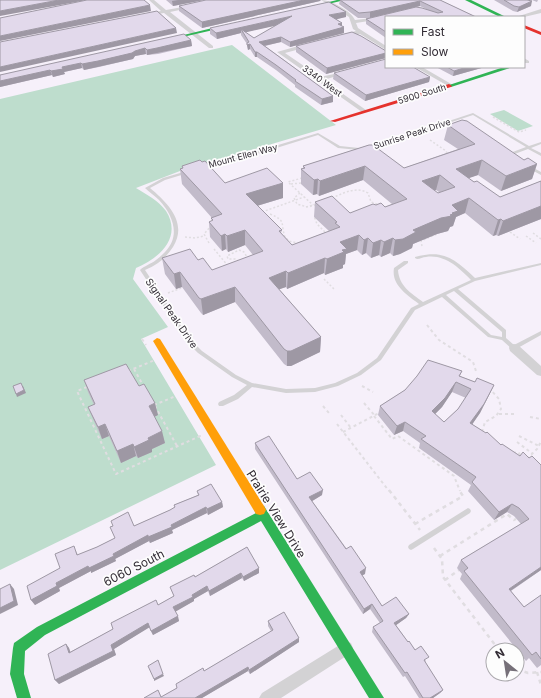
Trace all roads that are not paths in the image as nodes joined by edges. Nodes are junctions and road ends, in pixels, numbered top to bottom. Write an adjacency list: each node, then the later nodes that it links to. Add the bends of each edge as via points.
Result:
1 (151, 0): 7 (street)
2 (343, 0): 4 (street)
3 (467, 0): 10 (street)
4 (326, 2): 6 (street); 13 (street, via 351,16)
5 (196, 5): 7 (street)
6 (300, 10)
7 (165, 11): 9 (street); 17 (street)
8 (540, 11): 11 (street)
9 (144, 16)
10 (502, 16)
11 (522, 16)
12 (384, 17): 13 (street)
13 (354, 22): 16 (street)
14 (238, 23): 17 (street)
15 (525, 26): 18 (street)
16 (360, 32): 19 (street); 22 (street)
17 (193, 33): 20 (street); 23 (street)
18 (541, 34)
19 (332, 39)
20 (156, 42)
21 (317, 43): 27 (street, 3340 West, via 280,52)
22 (385, 47)
23 (211, 48)
24 (420, 68): 28 (street)
25 (507, 68): 28 (street, 5900 South)
26 (356, 70): 27 (street)
27 (320, 79): 29 (street, 3340 West)
28 (450, 85): 29 (street, 5900 South)
29 (364, 111): 31 (street, 5900 South)
30 (456, 120): 32 (lane, Sunrise Peak Drive); 33 (lane, Sunrise Peak Drive, via 360,149 339,147); 35 (lane, via 473,114)
31 (333, 121)
32 (462, 123)
33 (318, 134): 41 (lane, Mount Ellen Way)
34 (541, 143): 35 (lane)
35 (528, 148): 37 (lane); 38 (lane)
36 (505, 150): 37 (lane)
37 (511, 154): 39 (lane)
38 (541, 155)
39 (516, 158)
40 (523, 164): 43 (lane)
41 (196, 169)
42 (189, 171): 56 (lane, Signal Peak Drive, via 147,188 168,206 175,219 176,230 174,243 166,254 142,270 196,348 234,376)
43 (541, 174)
44 (417, 258): 47 (lane, via 429,255 447,257)
45 (406, 262): 50 (lane, via 396,269 396,277)
46 (541, 264): 47 (lane)
47 (474, 280): 48 (lane)
48 (456, 290): 49 (lane); 52 (lane, via 504,331)
49 (444, 296): 50 (lane); 52 (lane, via 490,336)
50 (422, 304): 56 (lane, Signal Peak Drive, via 413,309 379,359 346,381 326,388 305,391 286,391)
51 (541, 333): 54 (lane)
52 (504, 339): 54 (lane)
53 (157, 342): 59 (street, Prairie View Drive)
54 (514, 348): 55 (street)
55 (541, 372)
56 (251, 384): 57 (lane, via 236,397)
57 (221, 404)
58 (468, 511): 60 (lane)
59 (262, 514): 61 (street, Prairie View Drive); 62 (street, 6060 South, via 41,631 20,648 17,674)
60 (411, 547)
61 (346, 648): 63 (street); 64 (street, Prairie View Drive)
62 (24, 698)
63 (267, 698)
64 (376, 698)

